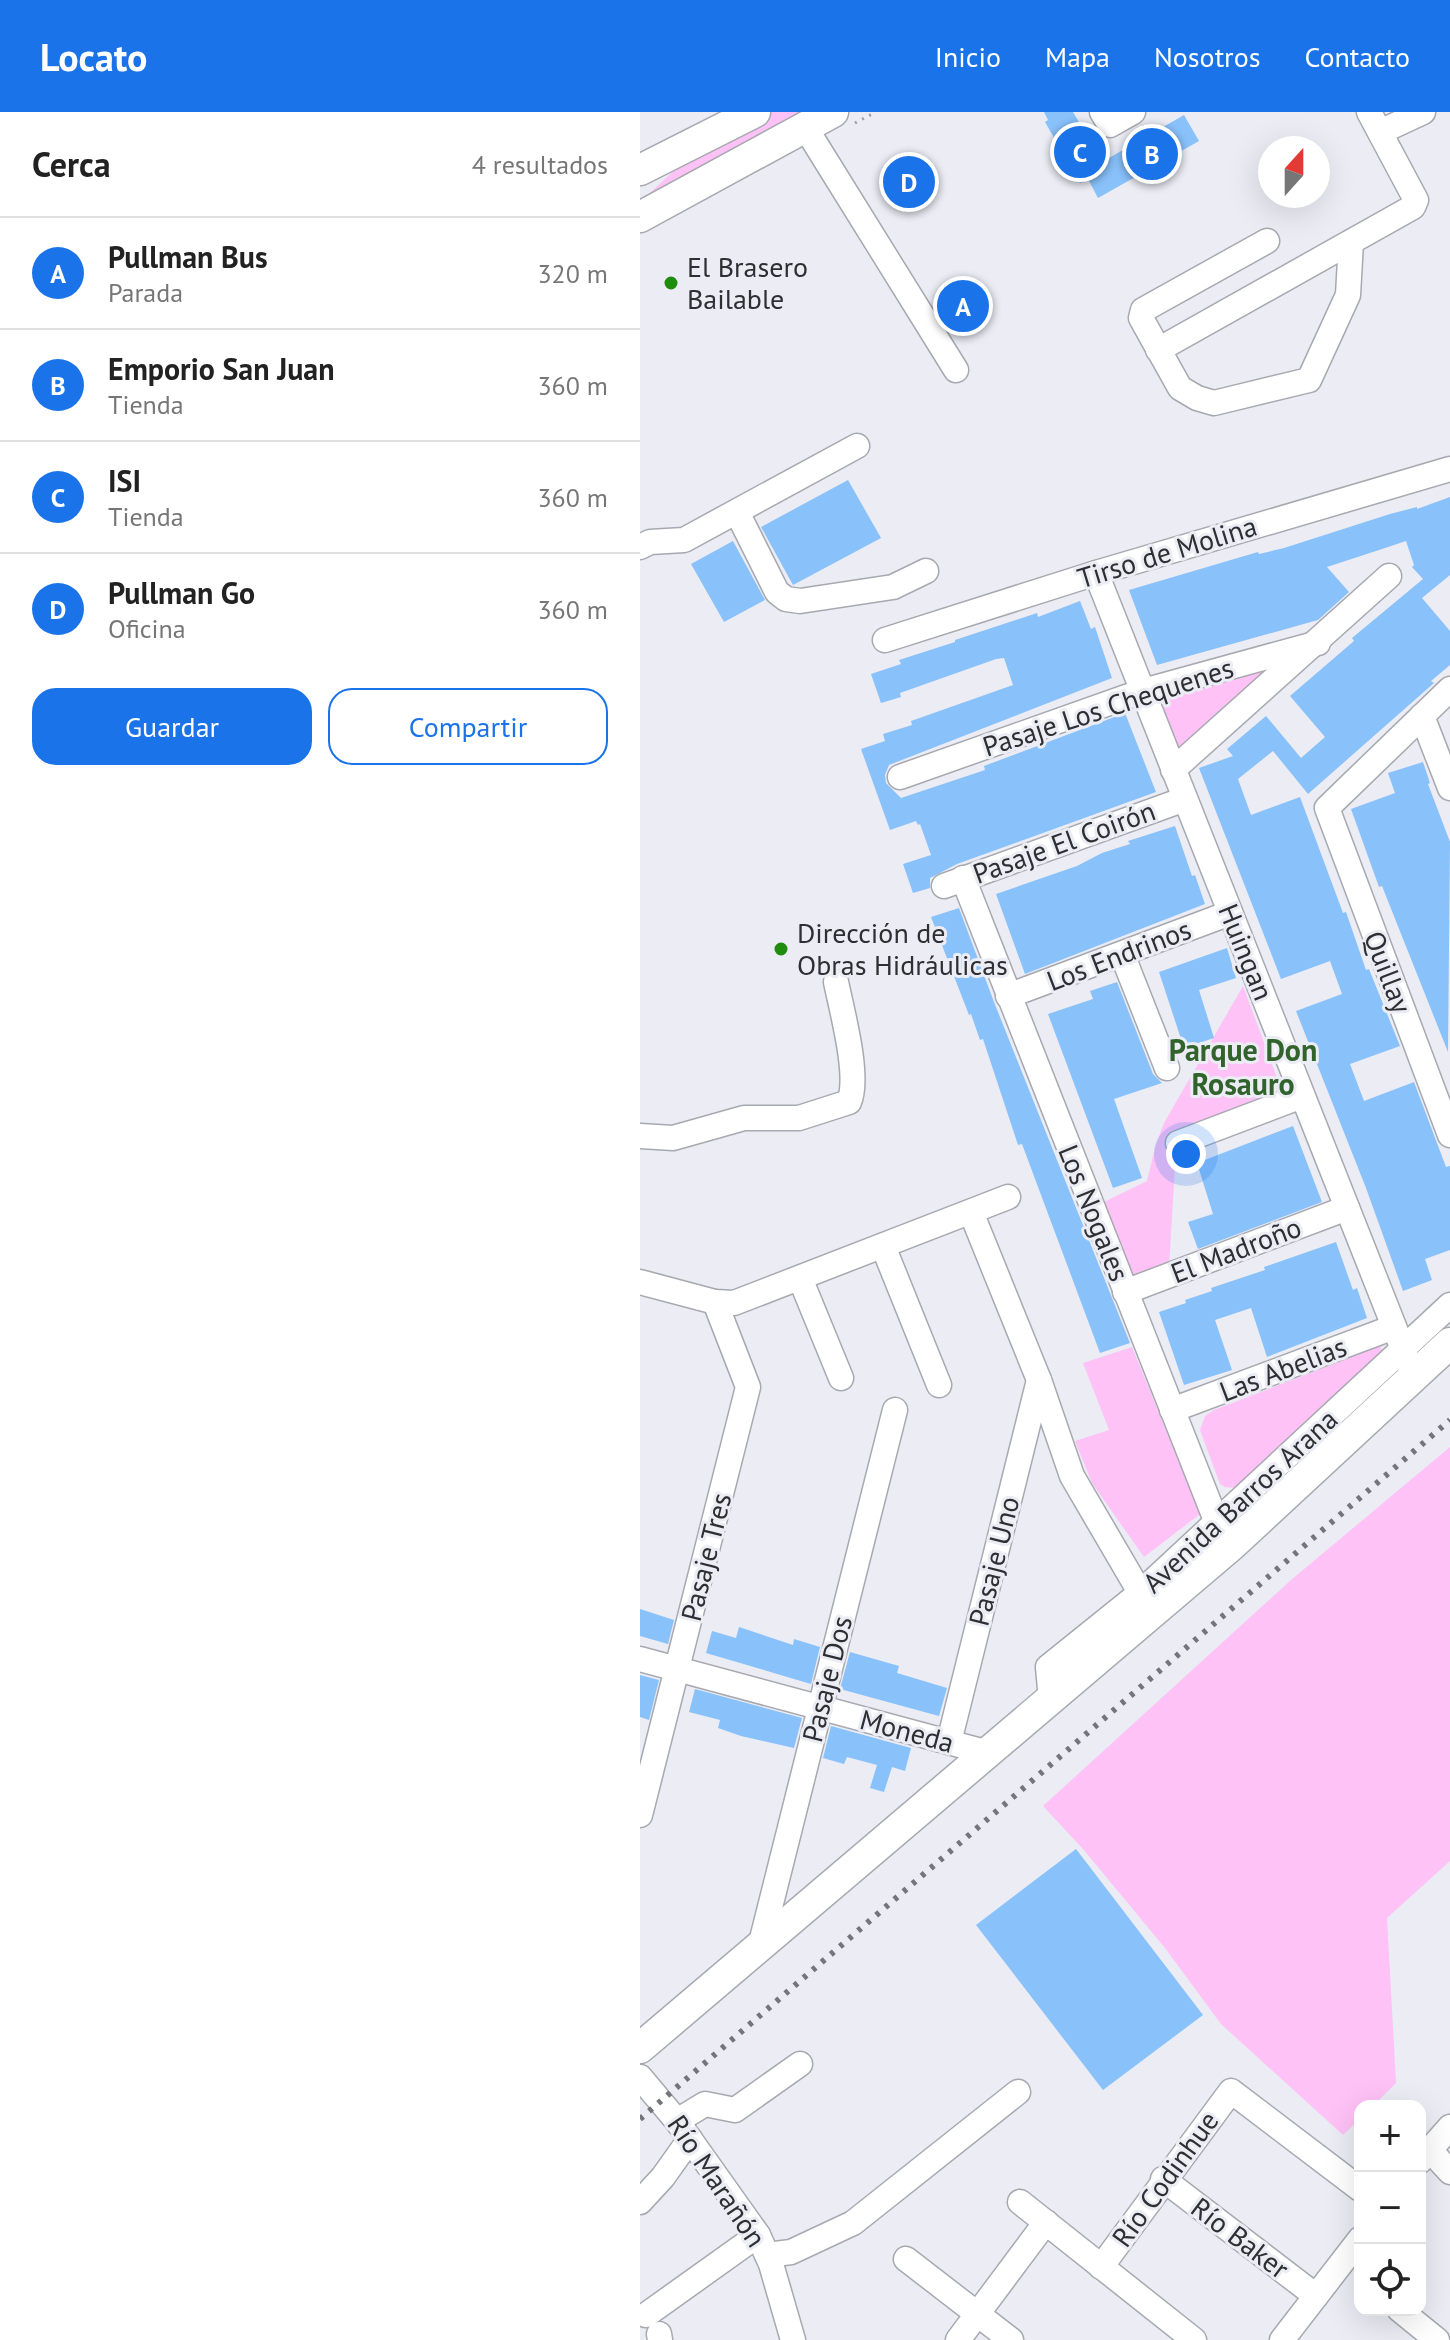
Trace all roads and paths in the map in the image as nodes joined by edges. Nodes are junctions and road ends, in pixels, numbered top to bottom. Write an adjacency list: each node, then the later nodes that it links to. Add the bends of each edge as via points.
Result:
1 (755, 112): 8 (main road)
2 (833, 112): 7 (main road)
3 (1102, 112): 4 (street, via 1110,125)
4 (1133, 112)
5 (1423, 112): 6 (street)
6 (1374, 122): 11 (street, via 1416,200 1413,207)
7 (805, 127): 9 (main road); 13 (street)
8 (640, 170)
9 (640, 217)
10 (1267, 241): 12 (street, via 1143,310 1141,318)
11 (1351, 242): 12 (street); 12 (street, via 1348,295 1307,382 1214,403 1180,388)
12 (1158, 350)
13 (956, 370)
14 (857, 446): 16 (street)
15 (1450, 469): 19 (street, Tirso de Molina)
16 (737, 512): 17 (street, via 684,540); 18 (street, via 777,592 786,599 893,587)
17 (640, 547)
18 (926, 571)
19 (1096, 573): 21 (street, Tirso de Molina); 24 (street, Huingan)
20 (1389, 576): 22 (street)
21 (885, 640)
22 (1318, 643): 24 (street, Pasaje Los Chequenes); 26 (street)
23 (1450, 689): 25 (street)
24 (1143, 691): 26 (street, Huingan); 27 (street, Pasaje Los Chequenes)
25 (1422, 716): 28 (street); 37 (street, Quillay, via 1327,808)
26 (1173, 770): 29 (street, Huingan)
27 (900, 777)
28 (1450, 788)
29 (1185, 799): 30 (street, Pasaje El Coirón); 31 (street, Huingan)
30 (953, 882): 34 (street, Los Nogales)
31 (1230, 913): 32 (street, Los Endrinos); 36 (street, Huingan)
32 (1122, 954): 34 (street, Los Endrinos); 35 (street)
33 (836, 982): 38 (street, via 849,1046 849,1102 799,1118 744,1118 673,1138)
34 (1008, 996): 46 (street, Los Nogales)
35 (1167, 1068)
36 (1302, 1096): 39 (street); 41 (street, Huingan)
37 (1448, 1125)
38 (640, 1136)
39 (1178, 1143)
40 (1008, 1197): 42 (street)
41 (1347, 1208): 46 (street, El Madroño); 50 (street, Huingan)
42 (971, 1212): 43 (street); 52 (street)
43 (883, 1246): 44 (street); 53 (street)
44 (800, 1278): 47 (street, via 734,1303); 51 (street)
45 (640, 1282): 47 (street)
46 (1125, 1292): 55 (street, Los Nogales)
47 (715, 1302): 59 (street, Pasaje Tres, via 748,1387)
48 (1450, 1305): 50 (street, Avenida Barros Arana)
49 (1450, 1343): 50 (main road, Avenida Barros Arana)
50 (1403, 1351): 55 (street, Las Abelias); 56 (main road, Avenida Barros Arana)
51 (841, 1378)
52 (1039, 1380): 57 (street, via 1072,1476); 61 (street, Pasaje Uno)
53 (939, 1385)
54 (895, 1410): 60 (street, Pasaje Dos)
55 (1172, 1410): 56 (street, Los Nogales)
56 (1224, 1534): 57 (main road, Avenida Barros Arana)
57 (1146, 1603): 62 (main road, Avenida Barros Arana, via 1051,1700)
58 (640, 1659): 59 (street, Moneda)
59 (677, 1669): 60 (street, Moneda); 63 (street, Pasaje Tres)
60 (820, 1708): 61 (street, Moneda); 64 (street, Pasaje Dos)
61 (949, 1742): 62 (street, Moneda)
62 (989, 1753): 64 (main road, Avenida Barros Arana)
63 (640, 1815)
64 (760, 1947): 65 (main road, Avenida Barros Arana)
65 (646, 2036)
66 (800, 2064): 70 (street, via 735,2110 705,2104)
67 (640, 2077): 70 (street, Río Marañón)
68 (1018, 2092): 80 (street, via 853,2223 791,2252)
69 (1450, 2127): 71 (street)
70 (684, 2130): 76 (street, via 663,2177); 80 (street, Río Marañón)
71 (1426, 2154)
72 (1426, 2156): 73 (street)
73 (1450, 2172)
74 (1163, 2179): 75 (street, Río Codinhue, via 1231,2091); 82 (street, Río Codinhue); 84 (street, Río Baker)
75 (1354, 2184)
76 (640, 2202)
77 (1020, 2202): 78 (street)
78 (1046, 2222): 82 (street); 85 (street)
79 (1359, 2244): 83 (street)
80 (762, 2245): 87 (street); 88 (street, Río Marañón)
81 (906, 2259): 85 (street)
82 (1101, 2267): 91 (street)
83 (1351, 2271): 84 (street)
84 (1316, 2296): 92 (street)
85 (978, 2314): 89 (street); 90 (street)
86 (1407, 2316): 93 (street)
87 (655, 2330)
88 (793, 2340)
89 (958, 2340)
90 (1011, 2340)
91 (1194, 2340)
92 (1282, 2340)
93 (1437, 2340)

